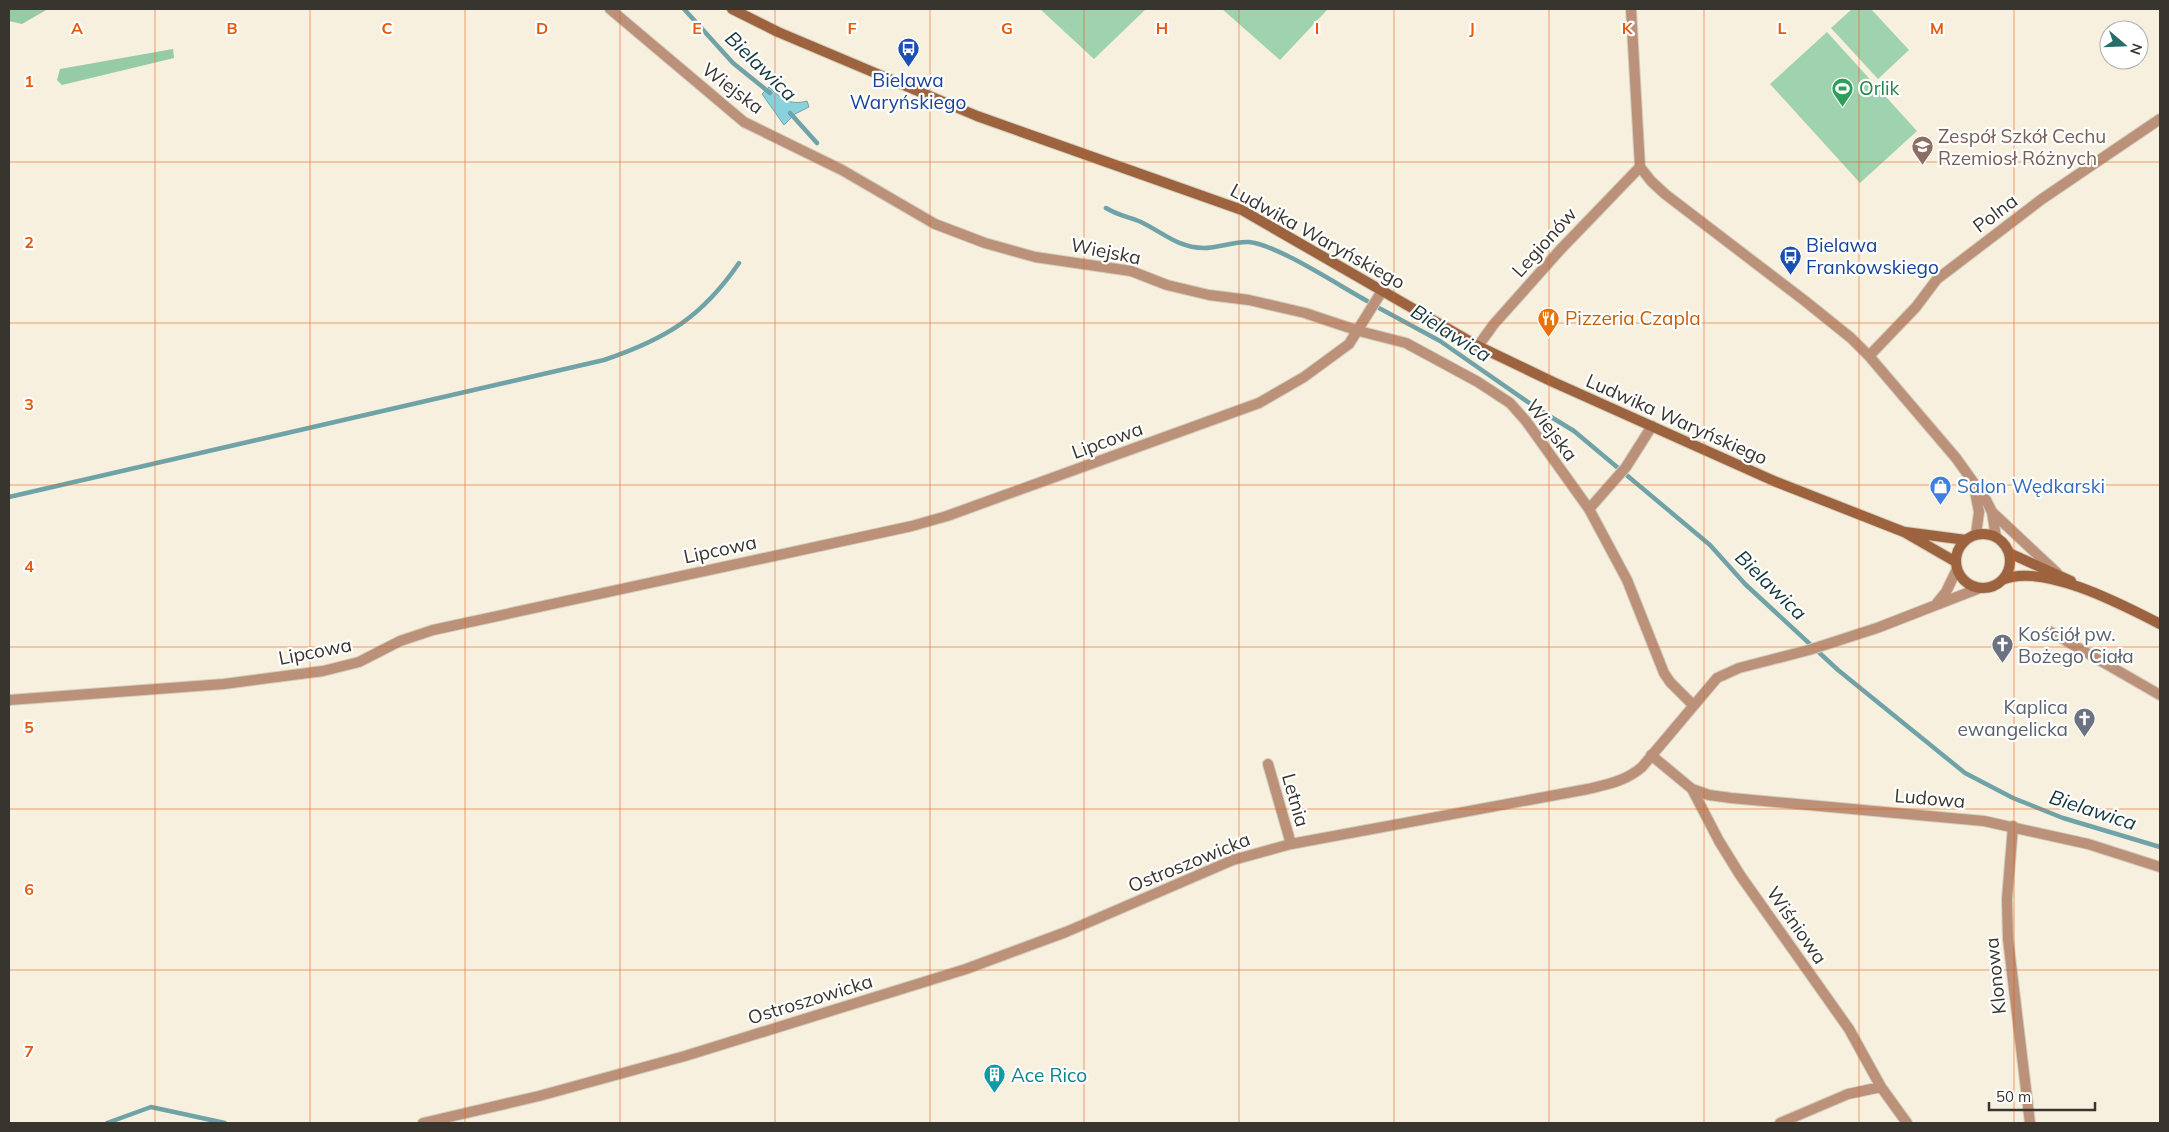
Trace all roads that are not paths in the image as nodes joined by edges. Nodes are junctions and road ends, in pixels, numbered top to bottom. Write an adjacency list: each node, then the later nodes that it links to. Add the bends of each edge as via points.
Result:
1 (610, 9): 7 (street, Wiejska, via 744,122 842,170 935,224 1035,257 1131,272 1167,285 1286,309)
2 (732, 9): 6 (main road, Ludwika Waryńskiego, via 778,32 977,116 1231,205)
3 (1631, 9): 5 (street)
4 (2160, 120): 9 (street, Polna, via 2042,199 1937,279 1916,307)
5 (1640, 167): 8 (street, Legionów, via 1573,236); 9 (street, via 1665,194 1812,307)
6 (1382, 291): 7 (street, Lipcowa); 8 (main road, Ludwika Waryńskiego)
7 (1359, 331): 12 (street, Wiejska, via 1406,343 1510,403); 28 (street, Lipcowa, via 1340,352 1259,403 912,526 433,630 400,641 359,662 323,671 224,684)
8 (1478, 346): 10 (main road, Ludwika Waryńskiego)
9 (1869, 356): 11 (street, via 1932,428)
10 (1652, 426): 12 (street, via 1626,467); 14 (main road, Ludwika Waryńskiego, via 1774,481)
11 (1973, 483): 13 (street); 15 (street, via 1979,512)
12 (1589, 509): 29 (street, Wiejska, via 1627,580 1664,673)
13 (1992, 512): 16 (street); 20 (street)
14 (1904, 532): 17 (main road, Ludwika Waryńskiego); 19 (main road, Ludwika Waryńskiego)
15 (1976, 534): 16 (main road); 17 (main road)
16 (1996, 537): 18 (main road)
17 (1966, 540): 19 (main road, via 1960,546)
18 (2009, 553): 20 (main road); 21 (main road, via 2009,568)
19 (1956, 565): 22 (main road, via 1965,582); 24 (street, via 1946,592)
20 (2057, 573): 23 (main road)
21 (2002, 580): 22 (main road, via 1996,585); 23 (main road, via 2014,575 2030,575)
22 (1980, 588): 24 (street, Ostroszowicka)
23 (2085, 589): 25 (main road)
24 (1937, 604): 29 (street, Ostroszowicka, via 1810,650 1730,671 1717,678)
25 (2160, 624)
26 (2049, 631): 27 (street)
27 (2160, 695)
28 (9, 700)
29 (1693, 705): 30 (street, Ostroszowicka)
30 (1651, 755): 32 (street, Wiśniowa); 34 (street, Ostroszowicka, via 1633,775 1588,789)
31 (1268, 764): 34 (street, Letnia)
32 (1692, 789): 33 (street, Ludowa, via 1731,798 1948,816); 36 (street, Wiśniowa, via 1740,875 1849,1029)
33 (2013, 826): 35 (street, Ludowa, via 2088,844); 40 (street, Klonowa, via 2007,899 2008,939)
34 (1291, 844): 37 (street, Ostroszowicka, via 1233,860 1066,932 966,970 685,1056 539,1096)
35 (2160, 867)
36 (1881, 1087): 38 (street, via 1848,1094); 39 (street, Wiśniowa)
37 (423, 1123)
38 (1780, 1123)
39 (1908, 1123)
40 (2030, 1123)

